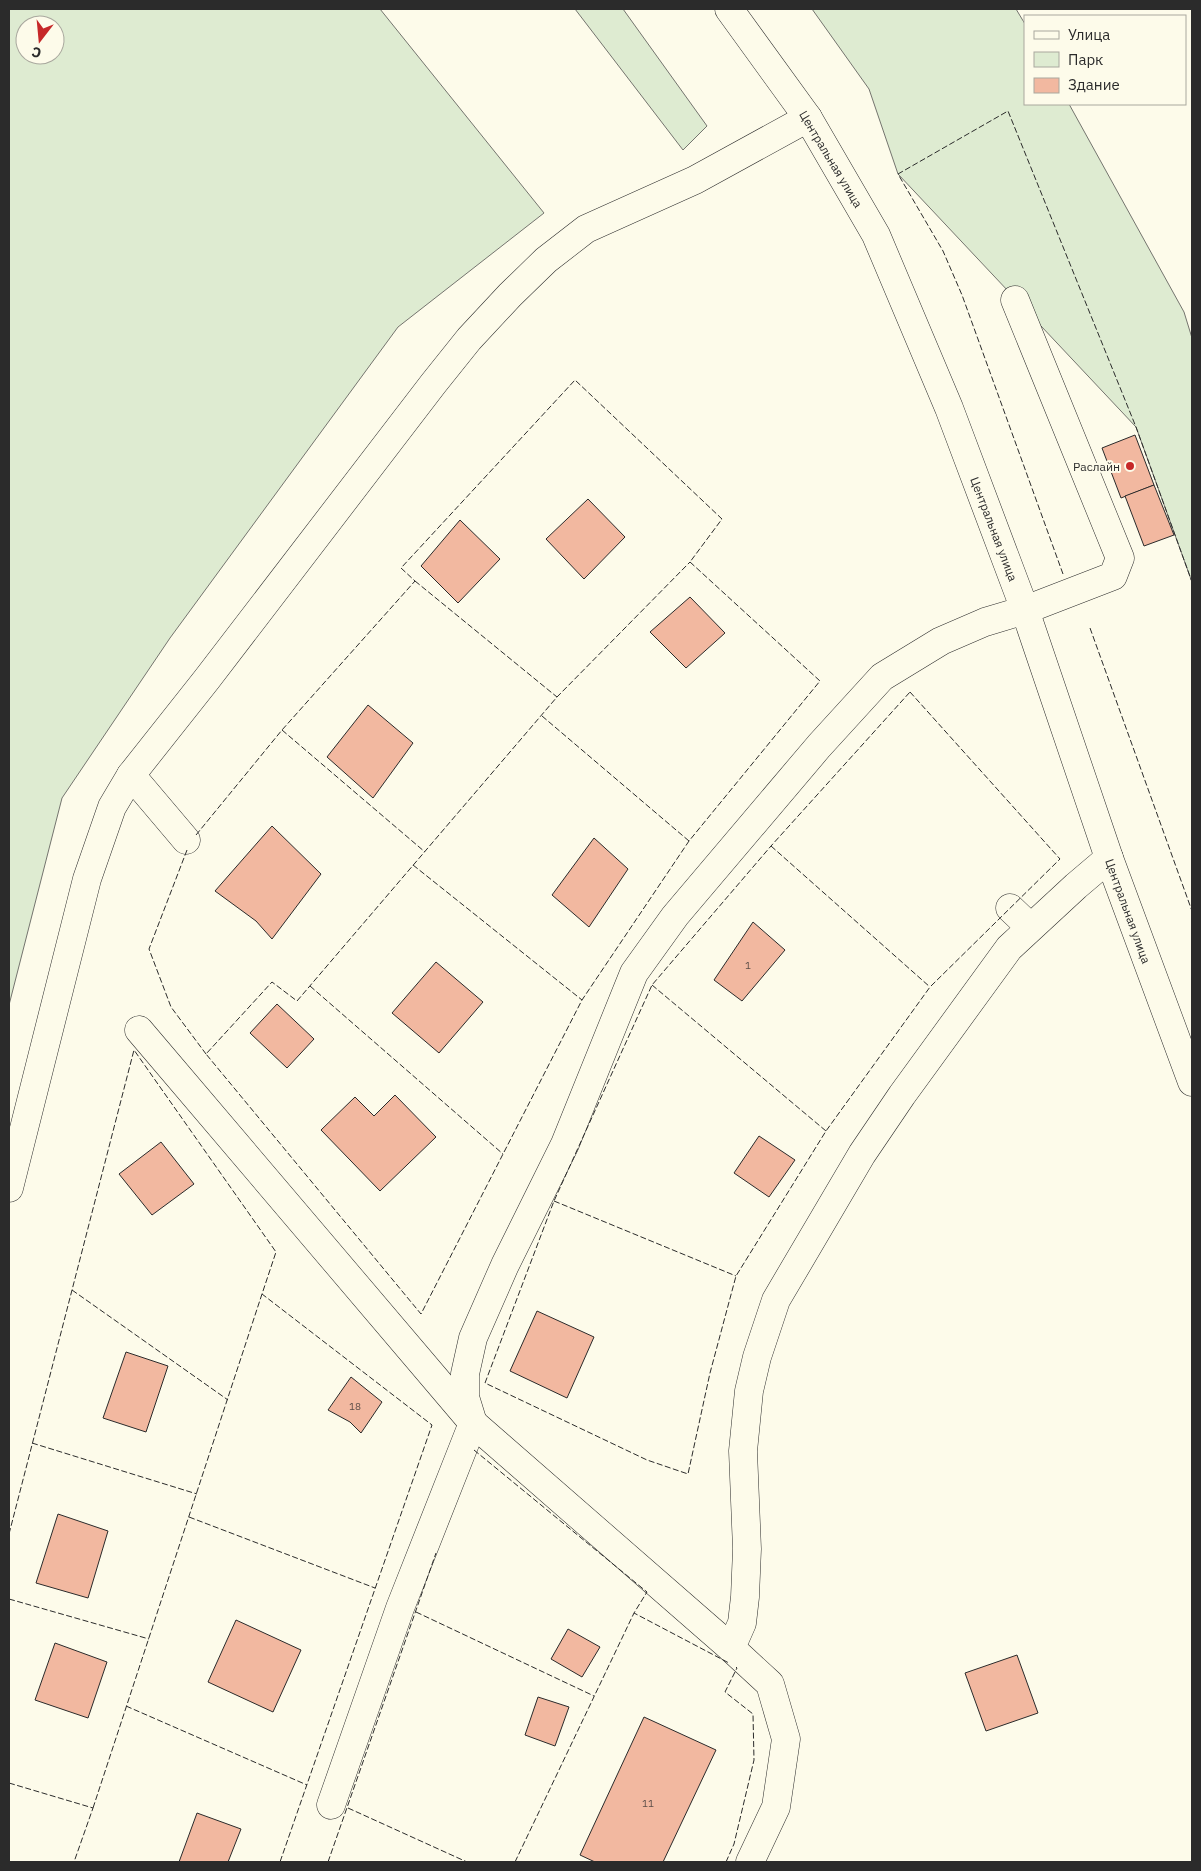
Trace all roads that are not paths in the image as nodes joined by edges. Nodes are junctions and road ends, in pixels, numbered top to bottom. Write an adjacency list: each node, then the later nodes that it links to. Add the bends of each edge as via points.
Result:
1 (730, 9): 2 (street, Центральная улица)
2 (808, 118): 4 (street, Центральная улица, via 876,235 949,408); 5 (street, via 695,180 586,229 546,260 468,339)
3 (1015, 300): 4 (street, via 1120,558 1113,576)
4 (1025, 610): 7 (street, Центральная улица); 13 (street, via 985,622 941,641 882,677 681,909 634,973 564,1144 473,1338 465,1374 465,1397)
5 (131, 775): 6 (street); 12 (street, via 112,807 87,879)
6 (186, 840)
7 (1109, 858): 9 (street); 11 (street, Центральная улица)
8 (1010, 908): 9 (street)
9 (1030, 927): 14 (street, via 1009,948 902,1095 862,1154 776,1300 749,1391 743,1452 747,1549 745,1597 742,1623)
10 (139, 1030): 13 (street)
11 (1192, 1082)
12 (9, 1188)
13 (473, 1424): 14 (street); 15 (street, via 400,1608)
14 (731, 1648): 16 (street, via 770,1684 786,1739 776,1807)
15 (331, 1805)
16 (750, 1862)

